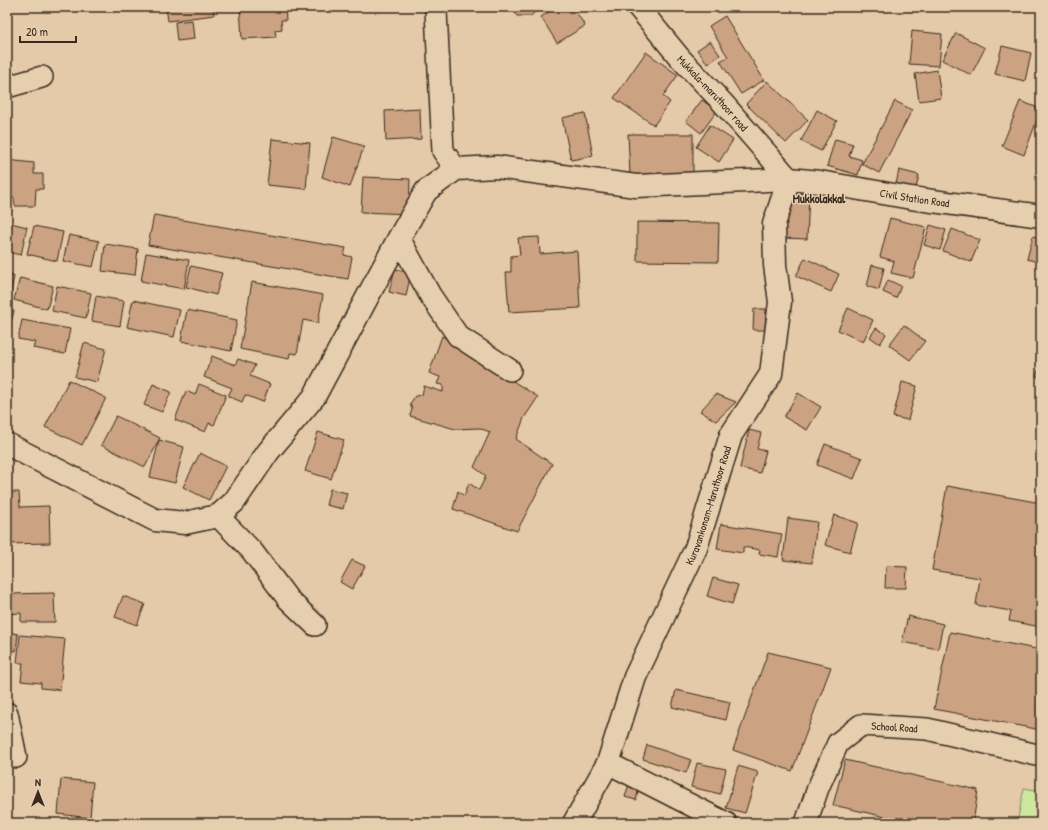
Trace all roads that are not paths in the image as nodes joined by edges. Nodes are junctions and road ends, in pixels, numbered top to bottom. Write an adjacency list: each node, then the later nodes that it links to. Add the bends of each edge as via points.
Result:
1 (638, 7): 6 (street, Mukkola-maruthoor road)
2 (436, 11): 5 (street, via 443,151)
3 (42, 77): 4 (street)
4 (7, 87)
5 (456, 169): 6 (main road, Civil Station Road, via 498,167 636,186); 8 (main road, via 426,191)
6 (788, 179): 7 (main road, Civil Station Road); 16 (main road, Kuravankonam-Maruthoor Road, via 774,224 774,265 780,302 771,374 731,435 696,548 635,677)
7 (1041, 216)
8 (399, 238): 9 (street, via 430,294 458,336); 11 (main road, via 314,397 268,452 234,502)
9 (510, 370)
10 (7, 444): 11 (main road, via 155,520 185,523)
11 (218, 516): 12 (street, via 252,551 288,599)
12 (315, 625)
13 (7, 713): 15 (street)
14 (1041, 756): 19 (street, School Road, via 927,729 861,725 838,743)
15 (16, 757)
16 (608, 763): 17 (main road, Kuravankonam-Maruthoor Road); 18 (street)
17 (574, 823)
18 (726, 823)
19 (806, 823)

